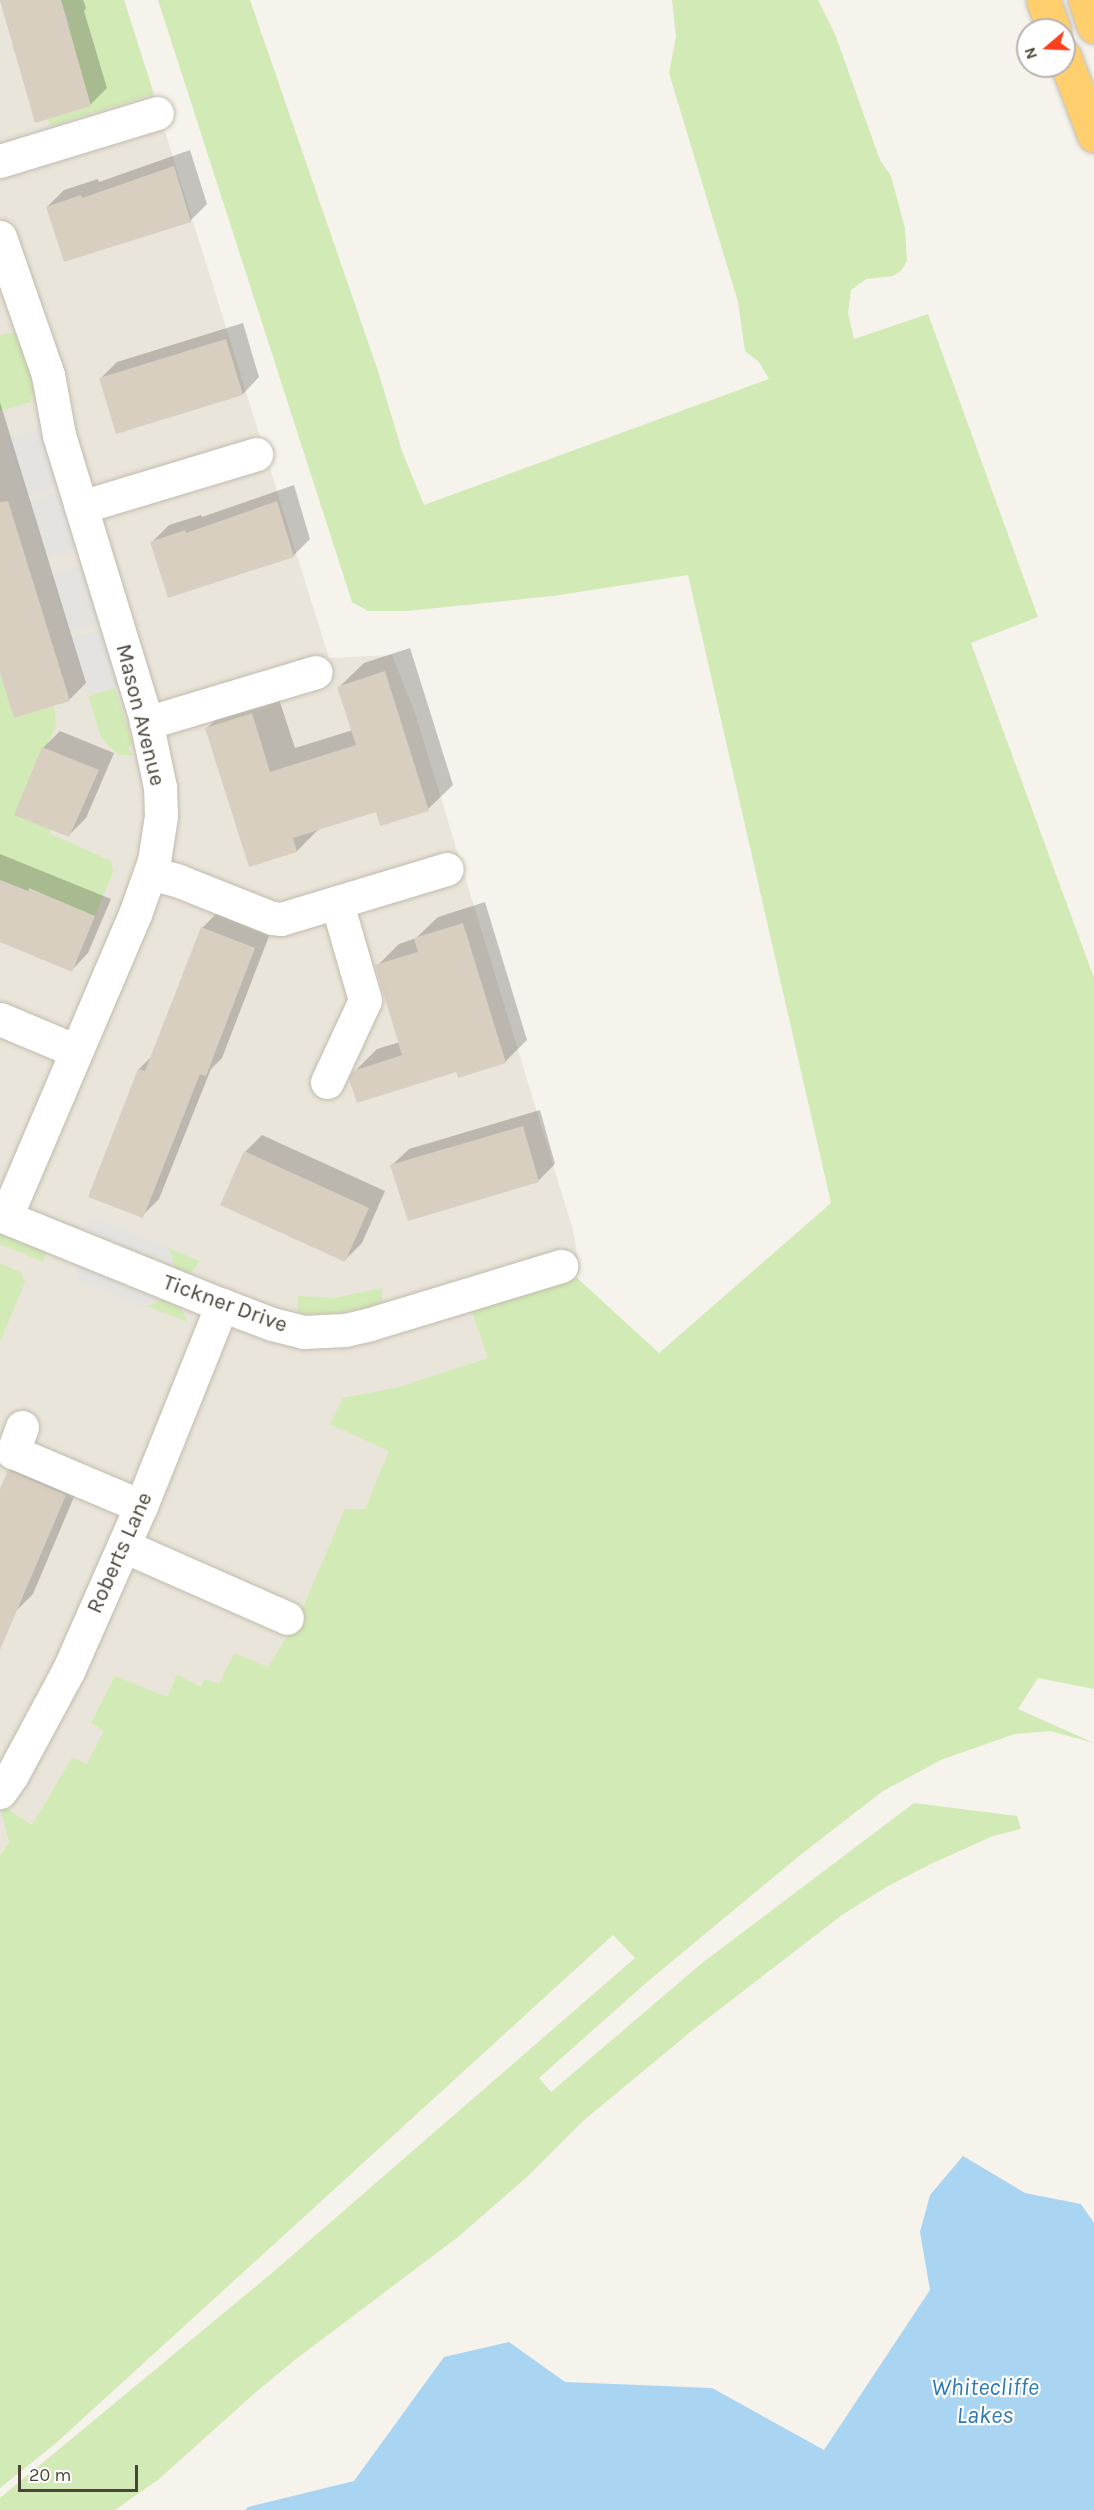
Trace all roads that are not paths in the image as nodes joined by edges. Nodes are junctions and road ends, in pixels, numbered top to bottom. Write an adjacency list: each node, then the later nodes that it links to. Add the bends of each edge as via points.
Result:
1 (1043, 0): 3 (highway)
2 (1085, 0): 4 (highway)
3 (1050, 18)
4 (1094, 26)
5 (1072, 78): 7 (highway)
6 (157, 113): 8 (street)
7 (1094, 135)
8 (0, 161)
9 (0, 237): 11 (street, Mason Avenue, via 48,375 59,435)
10 (256, 454): 11 (street)
11 (81, 507): 13 (street, Mason Avenue)
12 (316, 672): 13 (street)
13 (146, 723): 15 (street, Mason Avenue, via 161,801)
14 (447, 869): 16 (street)
15 (150, 873): 16 (street, via 276,919); 18 (street, Mason Avenue)
16 (337, 903): 19 (street, via 365,1000)
17 (0, 1019): 18 (street)
18 (76, 1051): 20 (street, Mason Avenue)
19 (327, 1082)
20 (3, 1216): 22 (street, Tickner Drive)
21 (561, 1266): 22 (street, Tickner Drive, via 345,1330 294,1330)
22 (222, 1305): 24 (street, Roberts Lane)
23 (22, 1427): 24 (street, via 13,1452)
24 (141, 1506): 25 (street, Roberts Lane)
25 (124, 1546): 26 (street); 27 (street, Roberts Lane, via 69,1669)
26 (287, 1618)
27 (0, 1792)

